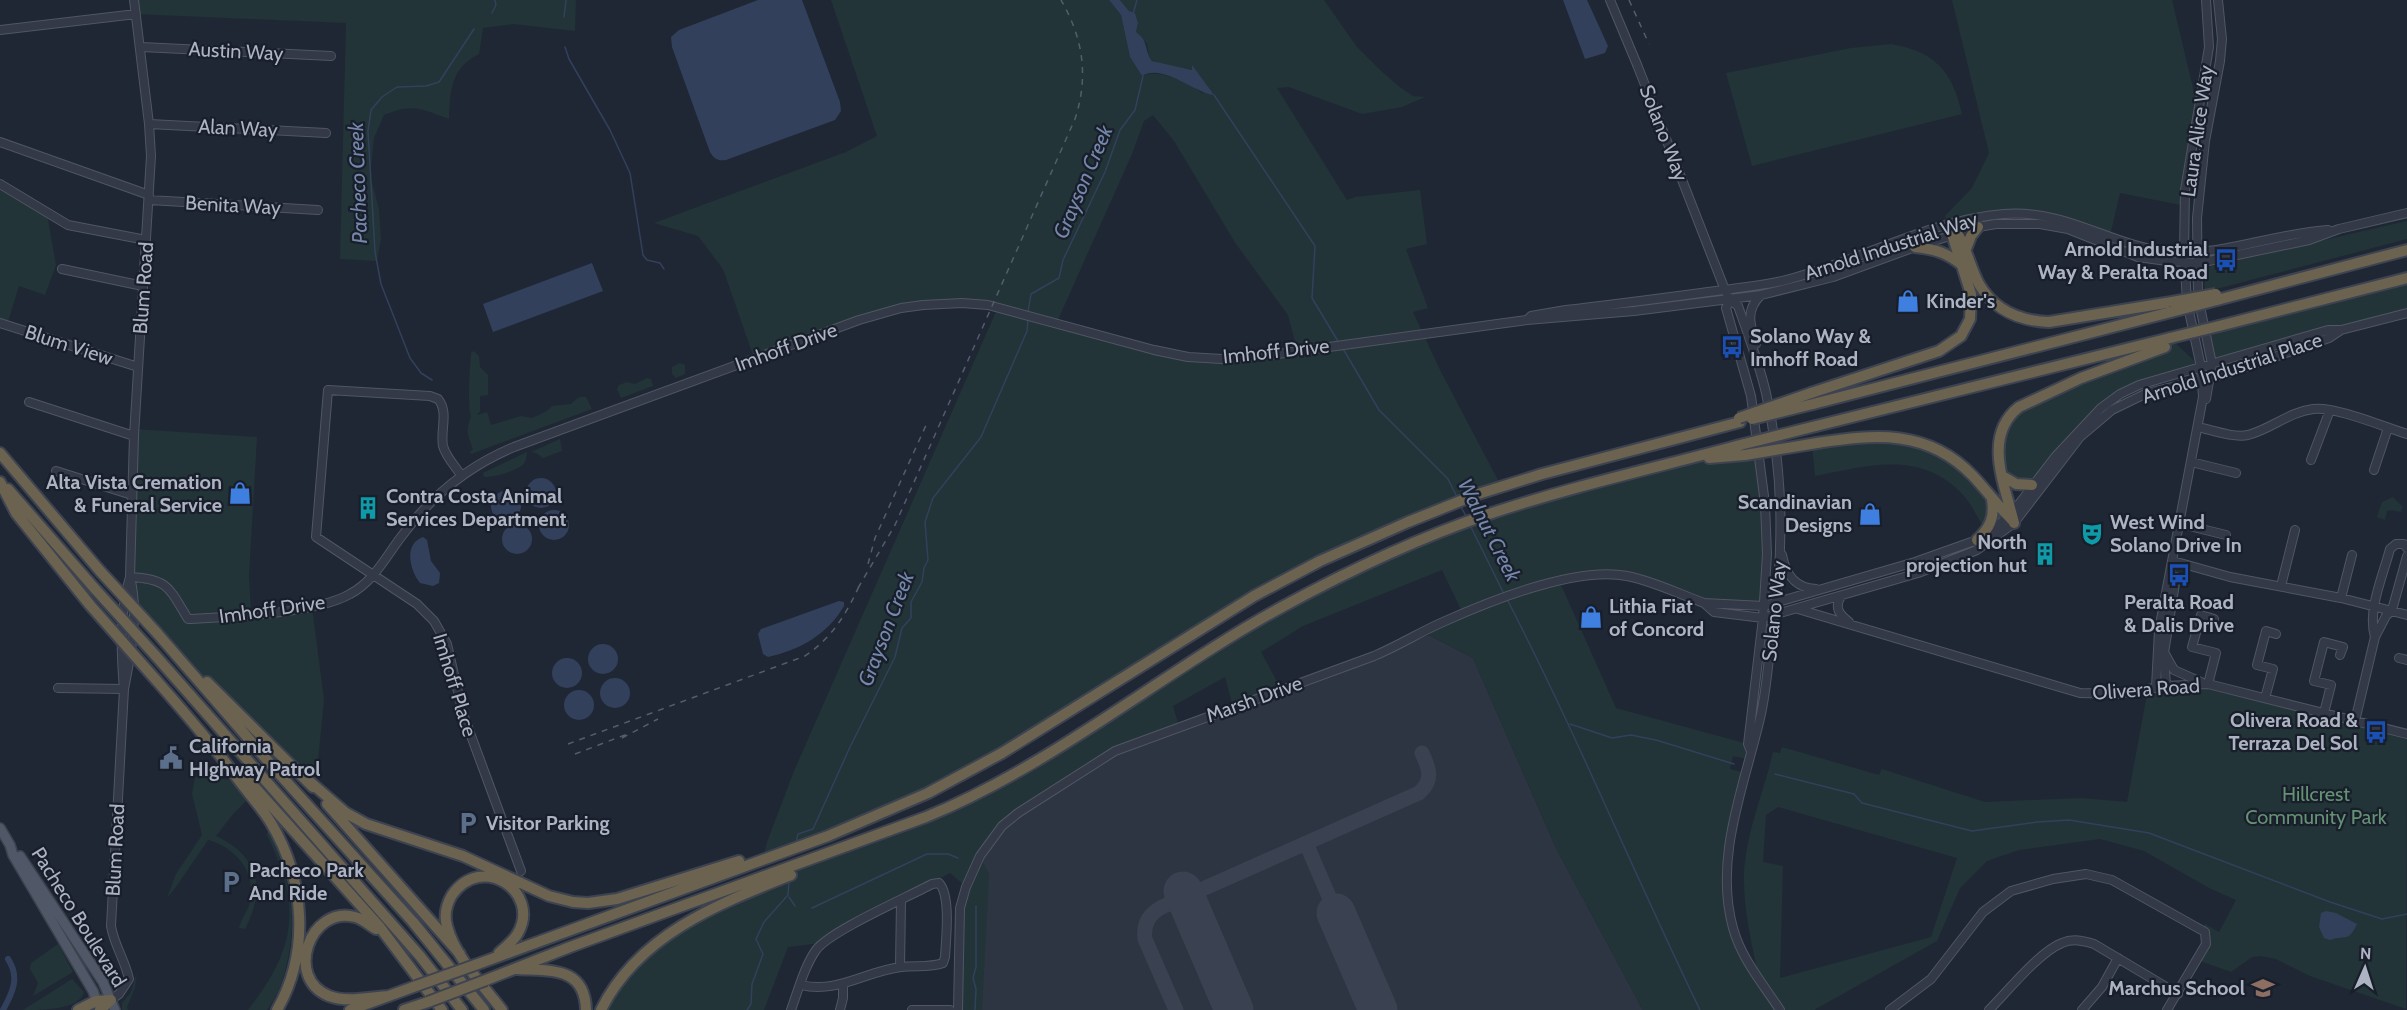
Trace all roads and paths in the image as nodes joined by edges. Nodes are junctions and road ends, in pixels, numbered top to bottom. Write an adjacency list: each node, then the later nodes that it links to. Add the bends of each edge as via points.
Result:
1 (134, 0): 5 (street, Blum Road)
2 (1610, 0): 31 (street, Solano Way)
3 (2206, 0): 24 (street, Laura Alice Way, via 2209,47 2186,189)
4 (2218, 0): 23 (street, Laura Alice Way, via 2222,39 2198,195)
5 (136, 14): 6 (street); 7 (street, Blum Road)
6 (0, 30)
7 (141, 47): 8 (street, Austin Way); 9 (street, Blum Road)
8 (332, 56)
9 (149, 124): 10 (street, Alan Way); 13 (street, Blum Road)
10 (327, 133)
11 (0, 142): 13 (street, Benita Way)
12 (0, 184): 19 (street, via 68,225)
13 (149, 198): 14 (street, Benita Way); 19 (street, Blum Road)
14 (318, 210)
15 (2407, 213): 17 (street, Arnold Industrial Way)
16 (1978, 227): 18 (street, Arnold Industrial Way); 21 (highway); 26 (street, Arnold Industrial Way, via 2040,224 2068,229 2138,257)
17 (2339, 229): 23 (street, Arnold Industrial Way, via 2308,231); 25 (street, Arnold Industrial Way, via 2309,240)
18 (1953, 231): 20 (street, Arnold Industrial Way); 21 (highway); 24 (street, Arnold Industrial Way, via 1974,218 2037,214 2142,247); 27 (highway); 31 (street, Arnold Industrial Way, via 1783,281)
19 (146, 240): 30 (street, Blum Road)
20 (1915, 247): 27 (highway, via 1946,253); 32 (street, Arnold Industrial Way, via 1833,277)
21 (1966, 249): 34 (highway, via 1988,296 2018,317 2049,322)
22 (2407, 250): 34 (highway, bridge)
23 (2199, 252): 24 (street, Arnold Industrial Way); 25 (street, Laura Alice Way)
24 (2184, 253): 26 (street, Laura Alice Way)
25 (2199, 262): 26 (street, Arnold Industrial Way); 40 (street, Laura Alice Way, via 2198,297)
26 (2185, 263): 42 (street, Laura Alice Way, via 2187,302)
27 (1963, 267): 45 (highway, via 1972,308 1966,328 1950,345)
28 (62, 269): 30 (street)
29 (2407, 278): 39 (highway, bridge, via 2216,326)
30 (143, 286): 41 (street, Blum Road)
31 (1725, 290): 33 (street, Solano Way); 36 (street, Imhoff Drive, via 1566,310)
32 (1761, 295): 33 (street, Arnold Industrial Way); 43 (street, via 1754,302 1749,320 1761,363)
33 (1730, 300): 36 (street, Imhoff Drive); 43 (street, Solano Way, via 1738,306); 83 (street, Solano Way, via 1726,308 1749,386 1763,472 1767,554)
34 (2171, 307): 45 (highway)
35 (2407, 313): 38 (street, Arnold Industrial Place)
36 (1527, 320): 59 (street, Imhoff Drive, via 1222,359 1188,357 1134,345 1002,307 943,303 901,308 514,447)
37 (0, 323): 41 (street, Blum View)
38 (2341, 330): 40 (street, Arnold Industrial Place, via 2328,330); 44 (street, Arnold Industrial Place, via 2329,338)
39 (2170, 342): 52 (highway, bridge, via 1816,426); 60 (highway, via 2080,378 2019,408 2007,420 1999,438 1998,456)
40 (2212, 364): 42 (street, Arnold Industrial Place); 44 (street, Laura Alice Way)
41 (138, 367): 51 (street, Blum Road)
42 (2201, 367): 44 (street, Laura Alice Way); 62 (street, Arnold Industrial Place, via 2120,394 2083,425)
43 (1759, 371): 70 (street, Solano Way, via 1776,457)
44 (2206, 378): 48 (street); 65 (street, Arnold Industrial Place, via 2146,393 2096,421)
45 (1812, 399): 111 (highway, bridge, via 1514,482 1408,522 1254,596 1002,753 927,793 828,836)
46 (29, 402): 51 (street)
47 (2330, 410): 48 (street, via 2314,408 2295,413 2247,435); 49 (street); 54 (street)
48 (2200, 427): 55 (street)
49 (2388, 428): 50 (street); 56 (street)
50 (2407, 434)
51 (134, 436): 63 (street, Blum Road)
52 (1744, 450): 64 (highway, bridge, via 1876,436 1914,441 1954,460); 113 (highway, via 1688,459 1523,503 1352,571 1251,625 1011,777 909,823 895,835)
53 (0, 453): 92 (highway, bridge)
54 (2311, 459)
55 (2194, 463): 58 (street); 66 (street)
56 (2374, 470)
57 (56, 471): 63 (street)
58 (2236, 473)
59 (462, 475): 75 (street, Imhoff Drive, via 412,522); 75 (street, Imhoff Place, via 445,451 444,410 438,399 328,390 316,537)
60 (2004, 477): 62 (highway, via 2016,484); 65 (highway)
61 (0, 481): 106 (highway, bridge, via 16,513 90,605); 132 (highway, bridge, via 420,956)
62 (2032, 485): 65 (street, Arnold Industrial Place)
63 (132, 495): 76 (street, Blum Road)
64 (1992, 500): 65 (highway); 69 (highway, via 1991,522)
65 (2011, 517): 69 (street, Arnold Industrial Place); 79 (street, Arnold Industrial Place, via 1977,550)
66 (2183, 525): 68 (street); 74 (street)
67 (2295, 530): 77 (street)
68 (2226, 535)
69 (1977, 540): 78 (street, Arnold Industrial Place)
70 (1780, 548): 78 (street, via 1792,580 1806,588); 82 (street, Solano Way)
71 (2407, 548): 84 (street, via 2396,544 2390,549)
72 (2352, 555): 80 (street)
73 (2407, 556): 86 (street)
74 (2176, 562): 77 (street); 95 (street); 99 (street, via 2160,630)
75 (374, 576): 76 (street, Imhoff Drive, via 349,595 312,607 188,619 164,584); 112 (street, Imhoff Place, via 427,612 442,633 463,714)
76 (130, 577): 101 (street, Blum Road, via 134,594)
77 (2282, 586): 80 (street)
78 (1824, 589): 82 (street, Arnold Industrial Place)
79 (1841, 596): 85 (street, Arnold Industrial Place); 91 (street, via 1838,612)
80 (2341, 598): 84 (street)
81 (1704, 603): 83 (street, Marsh Drive); 89 (street, Marsh Drive, via 1714,612); 141 (street, Marsh Drive, via 1625,576 1596,575 1544,584 1441,622 1374,656 1115,751 1018,813 980,856 966,887 959,923)
82 (1775, 603): 83 (street, Arnold Industrial Place); 87 (street, Solano Way)
83 (1764, 606): 89 (street, Solano Way)
84 (2375, 606): 86 (street); 94 (street)
85 (1797, 609): 87 (street, Arnold Industrial Place); 91 (street, Olivera Road)
86 (2392, 610): 88 (street); 94 (street)
87 (1774, 615): 89 (street, Arnold Industrial Place); 107 (street, Solano Way, via 1761,711)
88 (2407, 615)
89 (1763, 618): 107 (street, Solano Way)
90 (2214, 619): 97 (street, via 2202,615 2193,647 2216,653)
91 (1853, 625): 99 (street, Olivera Road, via 2080,693 2127,693)
92 (157, 633): 108 (highway); 133 (highway, via 414,922)
93 (2276, 634): 102 (street, via 2266,631 2257,665 2273,669)
94 (2375, 637): 104 (street)
95 (2164, 652): 97 (street, via 2174,670); 98 (street)
96 (2340, 656): 103 (street, via 2343,647 2325,642 2314,681 2331,685)
97 (2208, 684): 98 (street, Olivera Road); 102 (street, Olivera Road)
98 (2166, 686): 99 (street, Olivera Road)
99 (2156, 687)
100 (58, 688): 101 (street)
101 (124, 689): 125 (street, Blum Road, via 111,926 129,979)
102 (2265, 698): 103 (street, Olivera Road)
103 (2324, 713): 104 (street, Olivera Road)
104 (2355, 721): 105 (street, Olivera Road)
105 (2407, 734)
106 (213, 745): 115 (highway); 128 (highway, via 270,822 294,875 300,912 298,944 288,990)
107 (1750, 749): 142 (street, Solano Way, via 1728,852 1729,906 1742,951)
108 (309, 781): 111 (highway, via 346,813 366,824 463,856 549,896 573,902 617,899); 116 (highway)
109 (0, 828): 110 (main road, Pacheco Boulevard)
110 (10, 845): 125 (main road, Pacheco Boulevard, via 64,921); 126 (main road, Pacheco Boulevard)
111 (763, 857): 117 (highway)
112 (521, 871)
113 (752, 886): 120 (highway); 136 (highway, via 698,914 651,947 627,971)
114 (901, 901): 119 (street); 119 (street, via 939,883 946,903 945,960 940,964); 122 (street, via 826,939 814,953)
115 (385, 936): 124 (highway, via 355,917 331,919 310,937 304,964 313,984 329,996 344,1000); 131 (highway)
116 (460, 954): 117 (highway, via 447,924 449,900 465,881 489,876 501,880 517,894 523,917 517,936); 134 (highway)
117 (494, 957): 124 (highway, bridge)
118 (2118, 958): 123 (street); 144 (street, via 2094,944 2080,940 2064,942 2047,951); 145 (street, via 2102,987)
119 (900, 967): 121 (street)
120 (514, 969): 130 (highway, bridge); 135 (highway, via 564,972 582,989)
121 (843, 984): 122 (street, via 819,988); 138 (street)
122 (801, 985): 137 (street)
123 (2178, 994): 143 (street, via 2206,944 2206,934 2112,880 2086,874 2011,891 1983,912 1931,979); 146 (street)
124 (389, 996): 129 (highway)
125 (113, 1005): 126 (highway)
126 (99, 1008): 127 (highway)
127 (78, 1010)
128 (277, 1010)
129 (350, 1010)
130 (405, 1010)
131 (442, 1010)
132 (462, 1010)
133 (484, 1010)
134 (502, 1010)
135 (586, 1010)
136 (601, 1010)
137 (791, 1010)
138 (840, 1010)
139 (912, 1010): 140 (street)
140 (950, 1010)
141 (958, 1010)
142 (1780, 1010)
143 (1890, 1010)
144 (1989, 1010)
145 (2082, 1010)
146 (2167, 1010)

